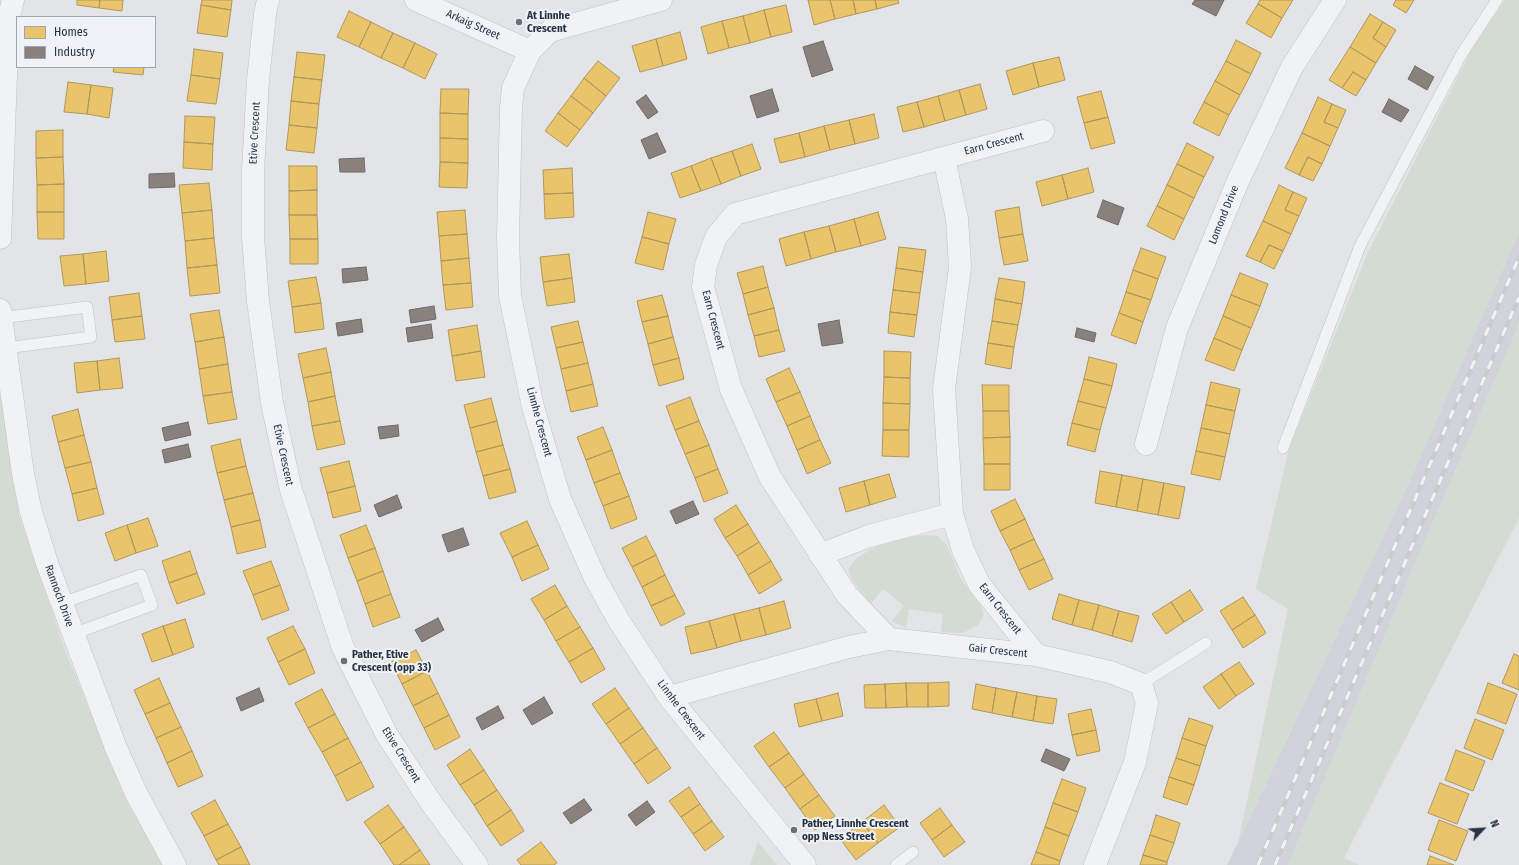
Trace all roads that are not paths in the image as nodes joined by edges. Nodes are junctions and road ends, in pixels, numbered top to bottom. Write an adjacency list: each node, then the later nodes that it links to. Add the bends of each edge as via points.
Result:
1 (268, 0): 27 (street, Etive Crescent, via 258,87 253,171 253,237 258,301 272,402 291,490 343,648 387,735)
2 (416, 0): 7 (street, Arkaig Street)
3 (661, 0): 7 (street, Linnhe Crescent, via 550,31)
4 (1335, 0): 14 (street, Lomond Drive, via 1292,67 1238,181 1177,328)
5 (1497, 0): 15 (lane, via 1461,55 1360,246)
6 (12, 14): 8 (street)
7 (530, 51): 24 (street, Linnhe Crescent, via 513,88 508,238 510,296 533,407 560,499 595,578 619,621)
8 (12, 52): 11 (street)
9 (1043, 131): 10 (street, Earn Crescent)
10 (944, 158): 16 (street, Earn Crescent, via 957,219 960,267 944,389); 17 (street, Earn Crescent, via 735,214 716,237 706,265 703,287 731,389 770,477)
11 (0, 238)
12 (1, 314): 13 (street, Rannoch Drive); 13 (lane, via 87,306 91,337)
13 (6, 348): 18 (street, Rannoch Drive, via 23,474 31,512)
14 (1146, 444)
15 (1283, 448)
16 (952, 514): 17 (street, via 869,536); 22 (street, Earn Crescent, via 963,550 979,584)
17 (820, 555): 20 (street, Earn Crescent, via 847,595)
18 (62, 603): 19 (street, Rannoch Drive); 19 (lane, via 141,575 152,605)
19 (73, 634): 26 (street, Rannoch Drive, via 116,748 136,793)
20 (889, 639): 22 (street, Gair Crescent); 24 (street, Gair Crescent, via 849,647)
21 (1206, 643): 23 (lane)
22 (1036, 655): 23 (street, Gair Crescent, via 1110,672)
23 (1141, 684): 30 (street, via 1147,703 1136,762)
24 (669, 697): 28 (street, Linnhe Crescent)
25 (913, 852): 29 (lane)
26 (176, 865)
27 (476, 865)
28 (805, 865)
29 (896, 865)
30 (1095, 865)

